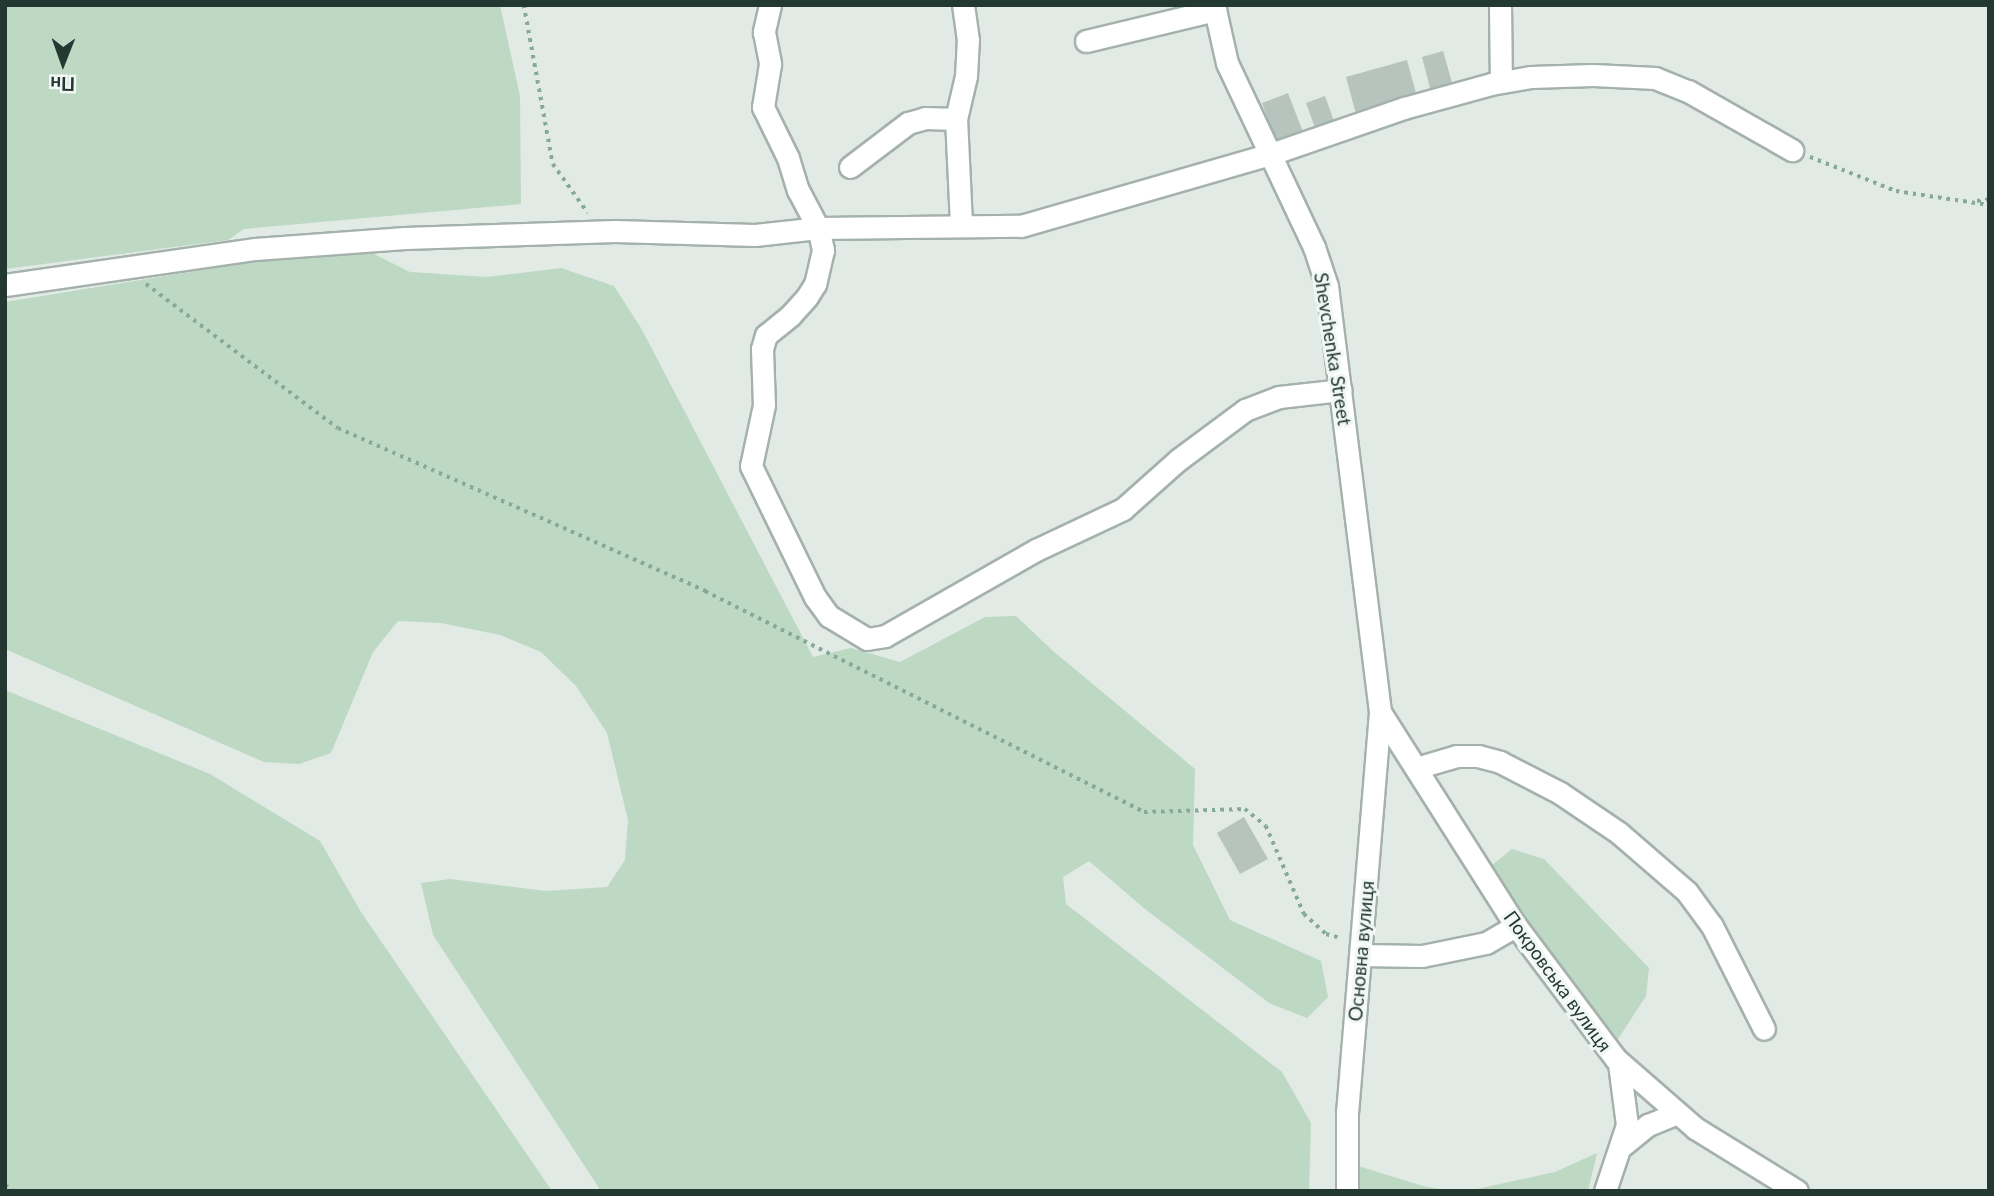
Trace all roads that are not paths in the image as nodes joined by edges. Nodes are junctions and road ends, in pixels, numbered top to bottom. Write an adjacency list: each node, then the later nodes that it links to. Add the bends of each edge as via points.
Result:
1 (769, 5): 12 (street, via 764,32 770,64 764,107)
2 (963, 5): 7 (street, via 967,64)
3 (1500, 5): 6 (street)
4 (1214, 8): 5 (street); 9 (street, Shevchenka Street, via 1227,63)
5 (1086, 41)
6 (1501, 82): 8 (street, via 1593,75 1655,78 1688,91); 9 (street, via 1404,108)
7 (956, 119): 10 (street, via 925,118 908,123); 11 (street)
8 (1792, 150)
9 (1271, 154): 11 (street, via 1021,226); 14 (street, Shevchenka Street, via 1327,286)
10 (850, 167)
11 (961, 224): 12 (street)
12 (818, 228): 13 (street, via 755,234 601,232 405,238 255,249); 14 (street, via 823,250 815,284 791,315 766,335 762,349 764,405 751,466 814,597 828,617 867,639 886,636 1036,550 1122,509 1245,411 1279,397)
13 (5, 285)
14 (1341, 390): 15 (street, Shevchenka Street)
15 (1380, 712): 16 (street, Покровська вулиця); 18 (street, Основна вулиця)
16 (1416, 768): 17 (street, Покровська вулиця); 19 (street, via 1457,756 1500,762 1560,793 1619,833 1687,892 1712,926)
17 (1516, 926): 18 (street, via 1486,943 1435,954); 20 (street, Покровська вулиця)
18 (1361, 949): 23 (street, Основна вулиця, via 1347,1111)
19 (1764, 1029)
20 (1619, 1063): 21 (street, Покровська вулиця); 22 (street, via 1628,1125)
21 (1677, 1113): 22 (street, via 1648,1125); 25 (street, Покровська вулиця)
22 (1623, 1145): 24 (street)
23 (1347, 1191)
24 (1605, 1191)
25 (1797, 1191)

